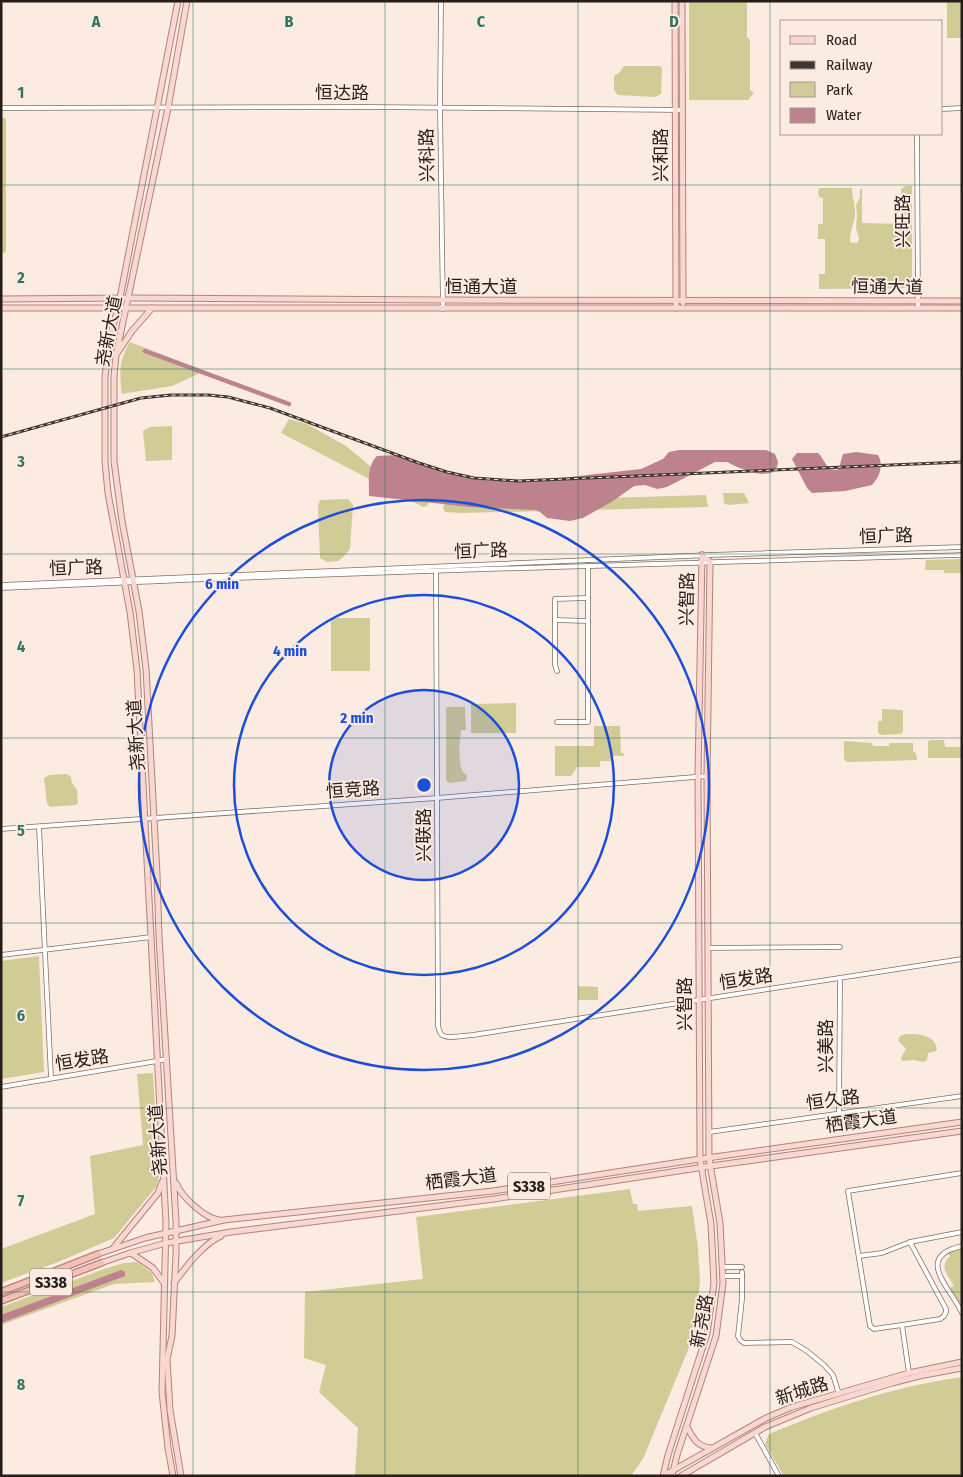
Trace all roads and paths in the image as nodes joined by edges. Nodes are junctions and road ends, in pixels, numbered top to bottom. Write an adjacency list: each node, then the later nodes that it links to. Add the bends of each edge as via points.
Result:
1 (178, 1): 7 (main road, 尧新大道)
2 (187, 1): 8 (main road, 尧新大道)
3 (441, 1): 9 (street, 兴科路)
4 (675, 1): 11 (main road, 兴和路)
5 (682, 1): 13 (main road, 兴和路)
6 (1, 108): 7 (street, 恒达路)
7 (156, 108): 8 (street, 恒达路); 15 (main road, 尧新大道)
8 (168, 108): 9 (street, 恒达路); 16 (main road, 尧新大道)
9 (440, 108): 11 (street, 恒达路); 18 (street, 兴科路)
10 (962, 108): 12 (street)
11 (675, 109): 13 (street, 恒达路); 19 (main road, 兴和路)
12 (943, 109)
13 (682, 110): 20 (main road, 兴和路)
14 (917, 135): 21 (street, 兴旺路)
15 (120, 298): 16 (main road, 恒通大道); 17 (main road, 恒通大道); 24 (main road, 尧新大道)
16 (129, 298): 18 (main road, 恒通大道); 25 (main road, 尧新大道)
17 (1, 299)
18 (442, 300): 19 (main road, 恒通大道); 27 (street, 兴科路)
19 (676, 300): 20 (main road, 恒通大道); 28 (main road, 兴和路)
20 (683, 300): 21 (main road, 恒通大道); 29 (main road, 兴和路)
21 (918, 301): 22 (main road, 恒通大道); 30 (street, 兴旺路)
22 (962, 301)
23 (1, 308): 24 (main road, 恒通大道)
24 (118, 308): 25 (main road, 恒通大道); 40 (main road, 尧新大道, via 105,376 104,442 108,493)
25 (127, 308): 26 (main road, 恒通大道); 32 (main road, 尧新大道)
26 (152, 308): 27 (main road, 恒通大道); 32 (main road)
27 (443, 308): 28 (main road, 恒通大道)
28 (676, 308): 29 (main road, 恒通大道)
29 (683, 308): 30 (main road, 恒通大道)
30 (918, 308): 31 (main road, 恒通大道)
31 (962, 308)
32 (116, 355): 41 (main road, 尧新大道, via 114,461)
33 (962, 547): 34 (street, 恒广路)
34 (702, 555): 36 (main road, 兴智路); 37 (main road, 兴智路); 41 (street, 恒广路)
35 (962, 555): 36 (street, 恒广路)
36 (710, 562): 37 (street, 恒广路); 49 (main road, 兴智路)
37 (702, 563): 38 (street, 恒广路); 48 (main road, 兴智路)
38 (588, 566): 39 (street, 恒广路); 43 (street)
39 (436, 571): 41 (street, 恒广路); 50 (street, 兴联路)
40 (124, 581): 41 (street, 恒广路); 42 (street, 恒广路); 51 (main road, 尧新大道, via 138,670)
41 (134, 581): 52 (main road, 尧新大道, via 146,669)
42 (1, 587)
43 (588, 598): 44 (street, via 555,599); 45 (street)
44 (555, 620): 45 (street); 46 (street)
45 (588, 621): 47 (street, via 588,722)
46 (557, 671)
47 (557, 722)
48 (698, 776): 49 (street, 恒竞路); 50 (street, 恒竞路); 62 (main road, 兴智路)
49 (707, 776): 57 (main road, 兴智路)
50 (437, 798): 52 (street, 恒竞路); 64 (street, 兴联路, via 438,1026)
51 (145, 818): 52 (street, 恒竞路); 53 (street, 恒竞路); 55 (main road, 尧新大道)
52 (154, 818): 65 (main road, 尧新大道)
53 (39, 826): 54 (street, 恒竞路); 58 (street)
54 (1, 829)
55 (151, 937): 58 (street); 66 (main road, 尧新大道)
56 (840, 947): 57 (street, 恒发路)
57 (708, 948): 63 (main road, 兴智路)
58 (45, 949): 59 (street); 67 (street)
59 (1, 955)
60 (962, 959): 61 (street, 恒发路)
61 (840, 979): 63 (street, 恒发路); 70 (street, 兴美路)
62 (699, 999): 63 (street, 恒发路); 64 (street, 恒发路); 75 (main road, 兴智路)
63 (708, 999): 73 (main road, 兴智路)
64 (444, 1036)
65 (166, 1058): 66 (street, 恒发路); 80 (main road, 尧新大道)
66 (157, 1061): 67 (street, 恒发路); 79 (main road, 尧新大道)
67 (51, 1078): 68 (street, 恒发路)
68 (1, 1087)
69 (962, 1096): 70 (street, 恒久路)
70 (839, 1113): 73 (street, 恒久路)
71 (962, 1122): 74 (main road, 栖霞大道 / S338)
72 (962, 1130): 76 (main road, 栖霞大道 / S338)
73 (709, 1132): 74 (main road, 兴智路)
74 (709, 1158): 75 (main road, 栖霞大道 / S338); 76 (main road, 兴智路)
75 (700, 1159): 77 (main road, 兴智路); 81 (main road, 栖霞大道 / S338, via 493,1191)
76 (711, 1166): 77 (main road, 栖霞大道 / S338); 95 (main road, 新尧路, via 720,1223)
77 (702, 1168): 84 (main road, 栖霞大道 / S338, via 494,1199); 114 (main road, 新尧路, via 711,1224 714,1283 711,1309 707,1334)
78 (962, 1173): 93 (street, via 848,1191)
79 (164, 1179): 83 (main road, 尧新大道); 90 (main road, via 158,1193)
80 (174, 1179): 81 (main road, via 182,1194 207,1216); 82 (main road, 尧新大道)
81 (224, 1220): 82 (main road, 栖霞大道 / S338)
82 (176, 1230): 83 (main road, 栖霞大道 / S338); 86 (main road, 尧新大道)
83 (166, 1232): 88 (main road, 尧新大道); 90 (main road, 栖霞大道 / S338)
84 (232, 1232): 86 (main road, 栖霞大道 / S338); 99 (main road, via 208,1244)
85 (962, 1232): 87 (street)
86 (176, 1241): 88 (main road, 栖霞大道 / S338); 99 (main road, 尧新大道)
87 (910, 1242): 93 (street); 103 (street, via 946,1312 940,1318)
88 (166, 1243): 91 (main road, 栖霞大道 / S338); 98 (main road, 尧新大道)
89 (962, 1246): 102 (street, via 943,1253 937,1267)
90 (114, 1248): 92 (main road, 栖霞大道 / S338)
91 (130, 1253): 94 (main road, 栖霞大道 / S338); 98 (main road, via 153,1268)
92 (98, 1254): 100 (highway, 栖霞大道 / S338)
93 (859, 1256): 103 (street, via 870,1326 874,1329)
94 (101, 1263): 101 (highway, 栖霞大道 / S338)
95 (722, 1266): 96 (street); 97 (main road, 新尧路)
96 (742, 1271): 97 (street); 107 (street, via 740,1340 744,1343 792,1342 824,1365 833,1375)
97 (722, 1276): 108 (main road, 新尧路, via 716,1336)
98 (164, 1283): 112 (main road, 尧新大道, via 162,1392)
99 (174, 1283): 113 (main road, 尧新大道, via 172,1336 167,1360 170,1410)
100 (1, 1292)
101 (1, 1301)
102 (962, 1313)
103 (902, 1325): 106 (street)
104 (962, 1362): 106 (main road, 新城路)
105 (962, 1368): 109 (main road, 新城路, via 919,1376 811,1408)
106 (909, 1373): 107 (main road, 新城路)
107 (839, 1394): 110 (main road, 新城路, via 766,1418)
108 (686, 1427): 110 (main road, via 701,1447); 111 (main road, 新尧路)
109 (755, 1433): 115 (main road, 新城路); 116 (street)
110 (712, 1448): 111 (main road, 新城路)
111 (673, 1473): 114 (main road, 新城路)
112 (173, 1476)
113 (181, 1476)
114 (663, 1476)
115 (681, 1476)
116 (778, 1476)

